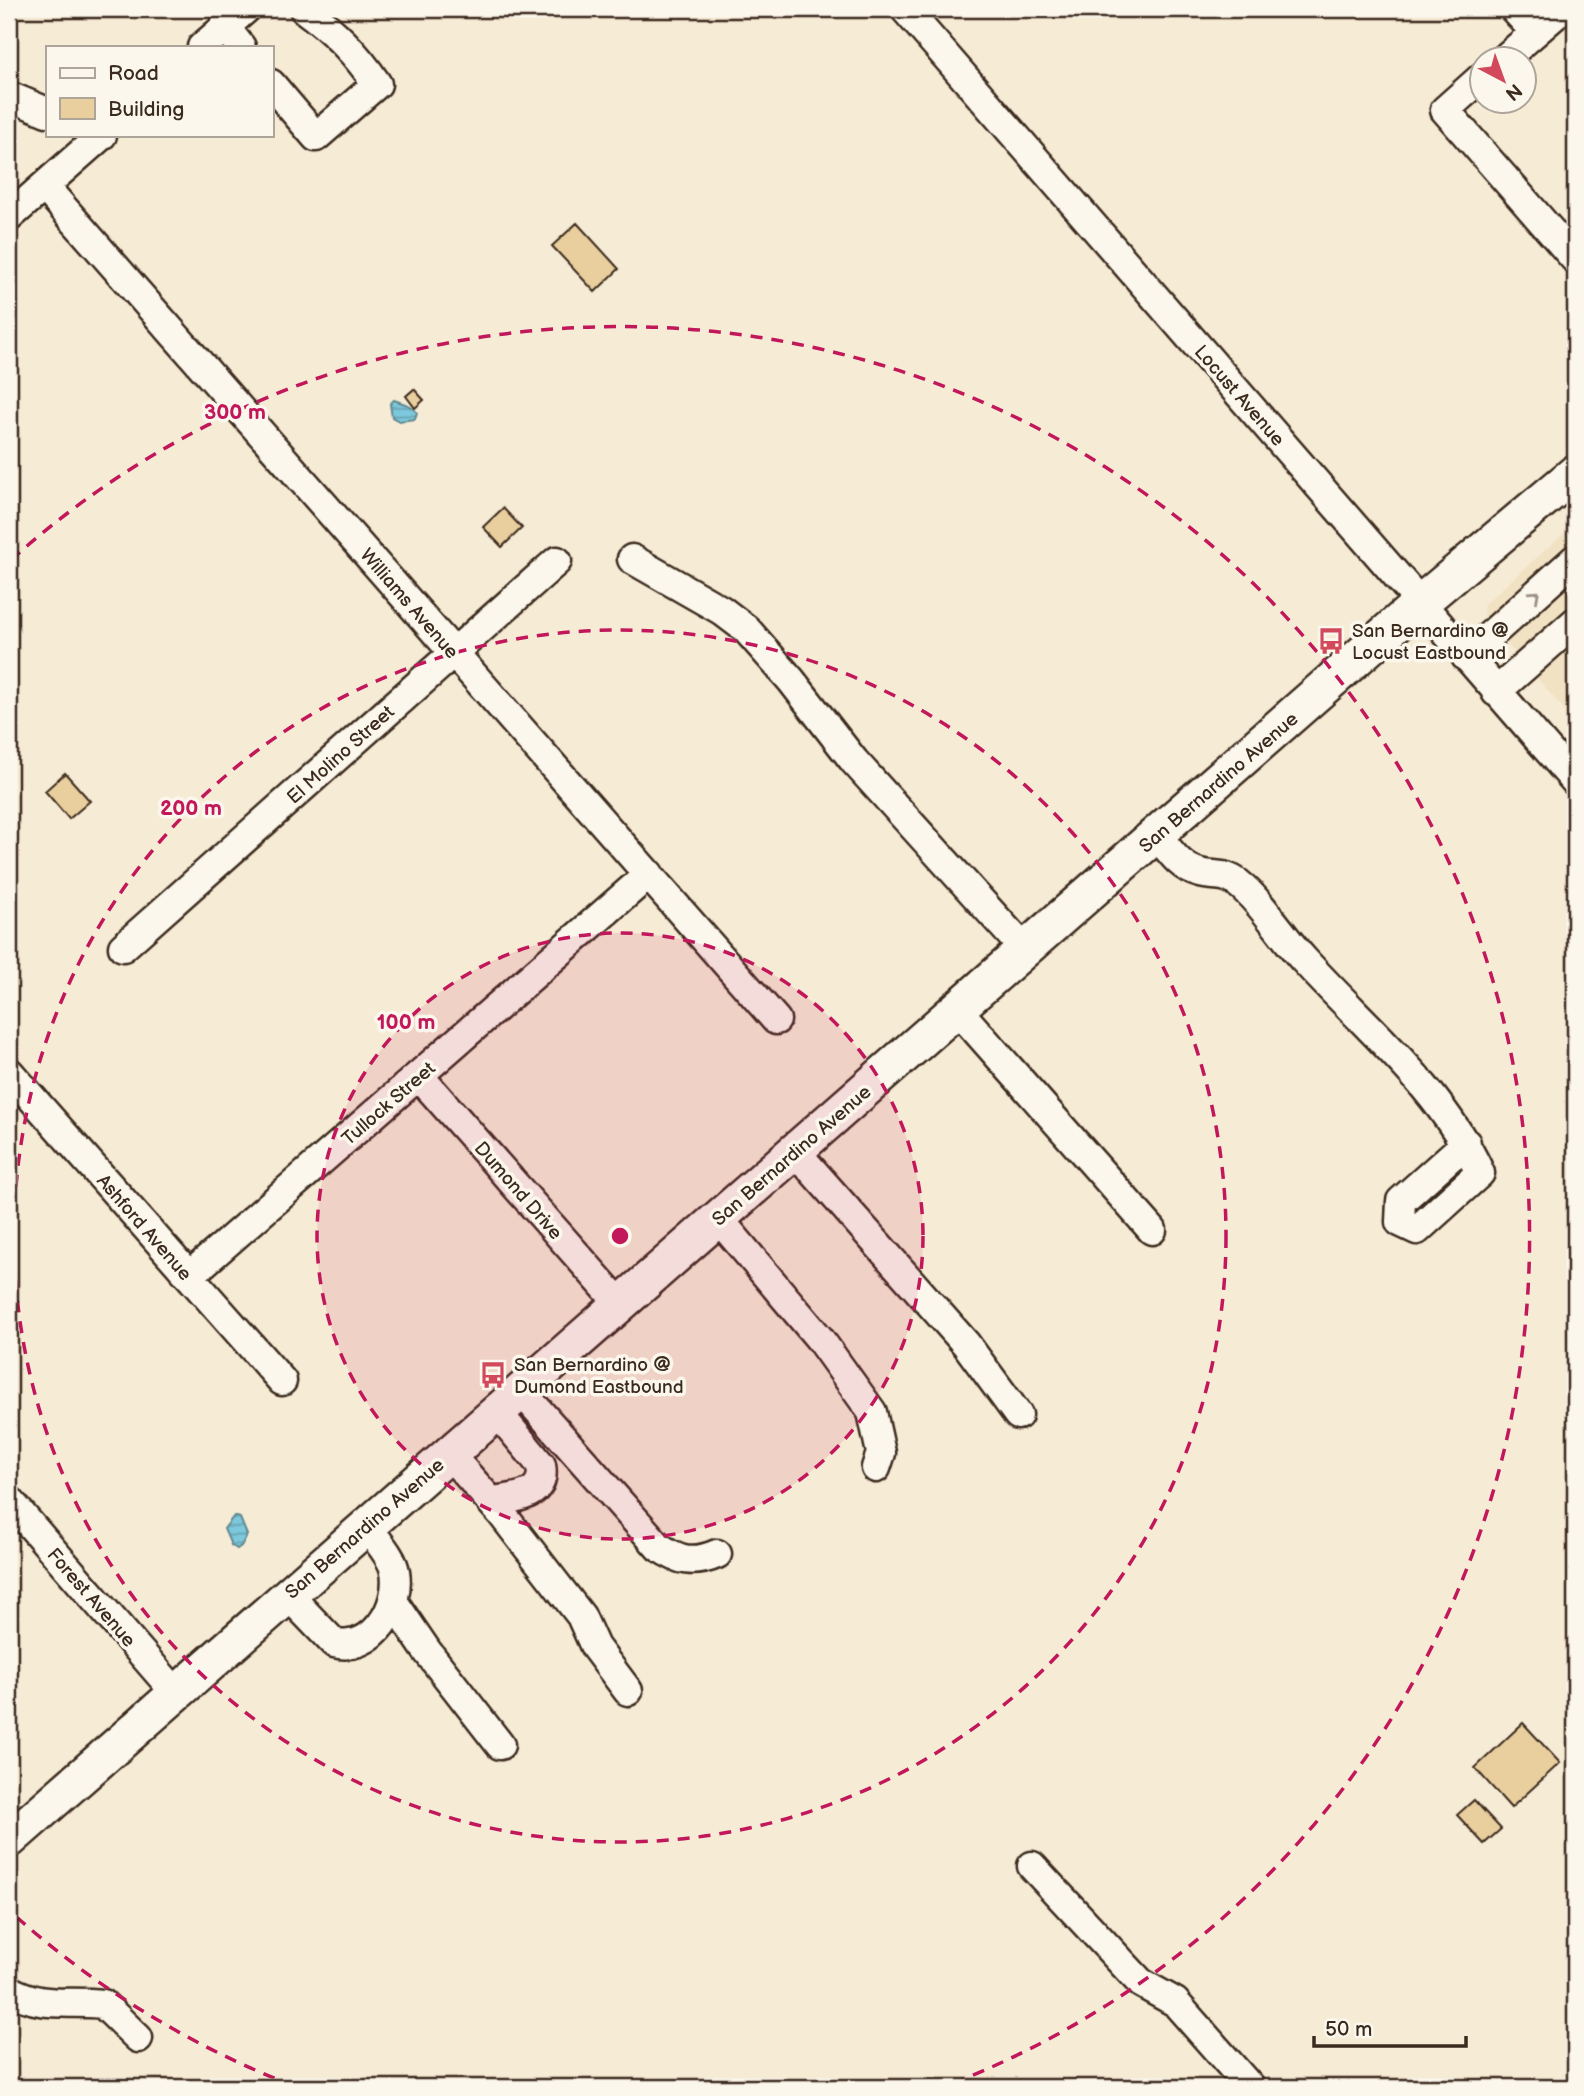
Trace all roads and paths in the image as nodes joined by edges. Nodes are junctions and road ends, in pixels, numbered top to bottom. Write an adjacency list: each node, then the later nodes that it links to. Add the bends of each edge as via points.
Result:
1 (246, 9): 7 (street)
2 (304, 9): 10 (street, via 357,55 377,84 316,136)
3 (905, 9): 22 (street, Locust Avenue)
4 (1514, 9): 6 (street)
5 (1562, 9): 6 (street)
6 (1535, 32): 9 (street)
7 (233, 37): 8 (street)
8 (205, 46)
9 (1519, 46)
10 (273, 86)
11 (1468, 89): 17 (street, via 1444,110)
12 (9, 96): 13 (street)
13 (46, 112)
14 (90, 138): 15 (street)
15 (44, 186): 16 (street); 24 (street, Williams Avenue)
16 (9, 217)
17 (1569, 240)
18 (1575, 473): 22 (main road, San Bernardino Avenue)
19 (632, 559): 31 (street, via 746,629 854,761)
20 (1575, 559): 25 (street, one-way to 20)
21 (557, 561): 24 (street, El Molino Street)
22 (1420, 603): 25 (street, Locust Avenue); 28 (main road, San Bernardino Avenue)
23 (1575, 622): 26 (street)
24 (454, 653): 29 (street, Williams Avenue); 30 (street, El Molino Street)
25 (1466, 657): 26 (street, Locust Avenue)
26 (1496, 692): 27 (street, Locust Avenue)
27 (1574, 777)
28 (1157, 835): 31 (main road, San Bernardino Avenue); 36 (street, via 1183,866 1201,874 1216,872 1240,884 1424,1087)
29 (649, 874): 33 (street, Williams Avenue); 35 (street, Tullock Street)
30 (124, 947)
31 (1025, 950): 32 (main road, San Bernardino Avenue)
32 (957, 1009): 37 (main road, San Bernardino Avenue); 39 (street)
33 (776, 1020)
34 (9, 1072): 40 (street, Ashford Avenue)
35 (419, 1076): 40 (street, Tullock Street); 41 (street, Dumond Drive)
36 (1466, 1143)
37 (794, 1151): 38 (main road, San Bernardino Avenue); 44 (street, via 966,1344)
38 (718, 1218): 41 (main road, San Bernardino Avenue); 46 (street, via 819,1338 872,1412 881,1453)
39 (1152, 1230)
40 (189, 1276): 42 (street, Ashford Avenue)
41 (620, 1304): 43 (main road, San Bernardino Avenue)
42 (282, 1381)
43 (509, 1401): 45 (main road, San Bernardino Avenue); 48 (street, via 543,1474 539,1486 527,1494); 50 (street, via 659,1548 685,1561 702,1561)
44 (1018, 1415)
45 (449, 1454): 48 (street); 49 (main road, San Bernardino Avenue)
46 (876, 1468)
47 (9, 1500): 54 (street, Forest Avenue)
48 (491, 1501): 53 (street, via 580,1616 595,1647)
49 (367, 1526): 51 (main road, San Bernardino Avenue); 52 (street, via 395,1569)
50 (717, 1554)
51 (288, 1595): 52 (street, via 326,1637 344,1645 367,1637 380,1626); 54 (main road, San Bernardino Avenue)
52 (393, 1601): 55 (street)
53 (628, 1691)
54 (176, 1693): 56 (main road, San Bernardino Avenue)
55 (500, 1745)
56 (9, 1839)
57 (1032, 1866): 60 (street, via 1142,1983 1175,2002)
58 (9, 1990): 59 (street, via 48,2005 103,2004)
59 (138, 2038)
60 (1250, 2087)

